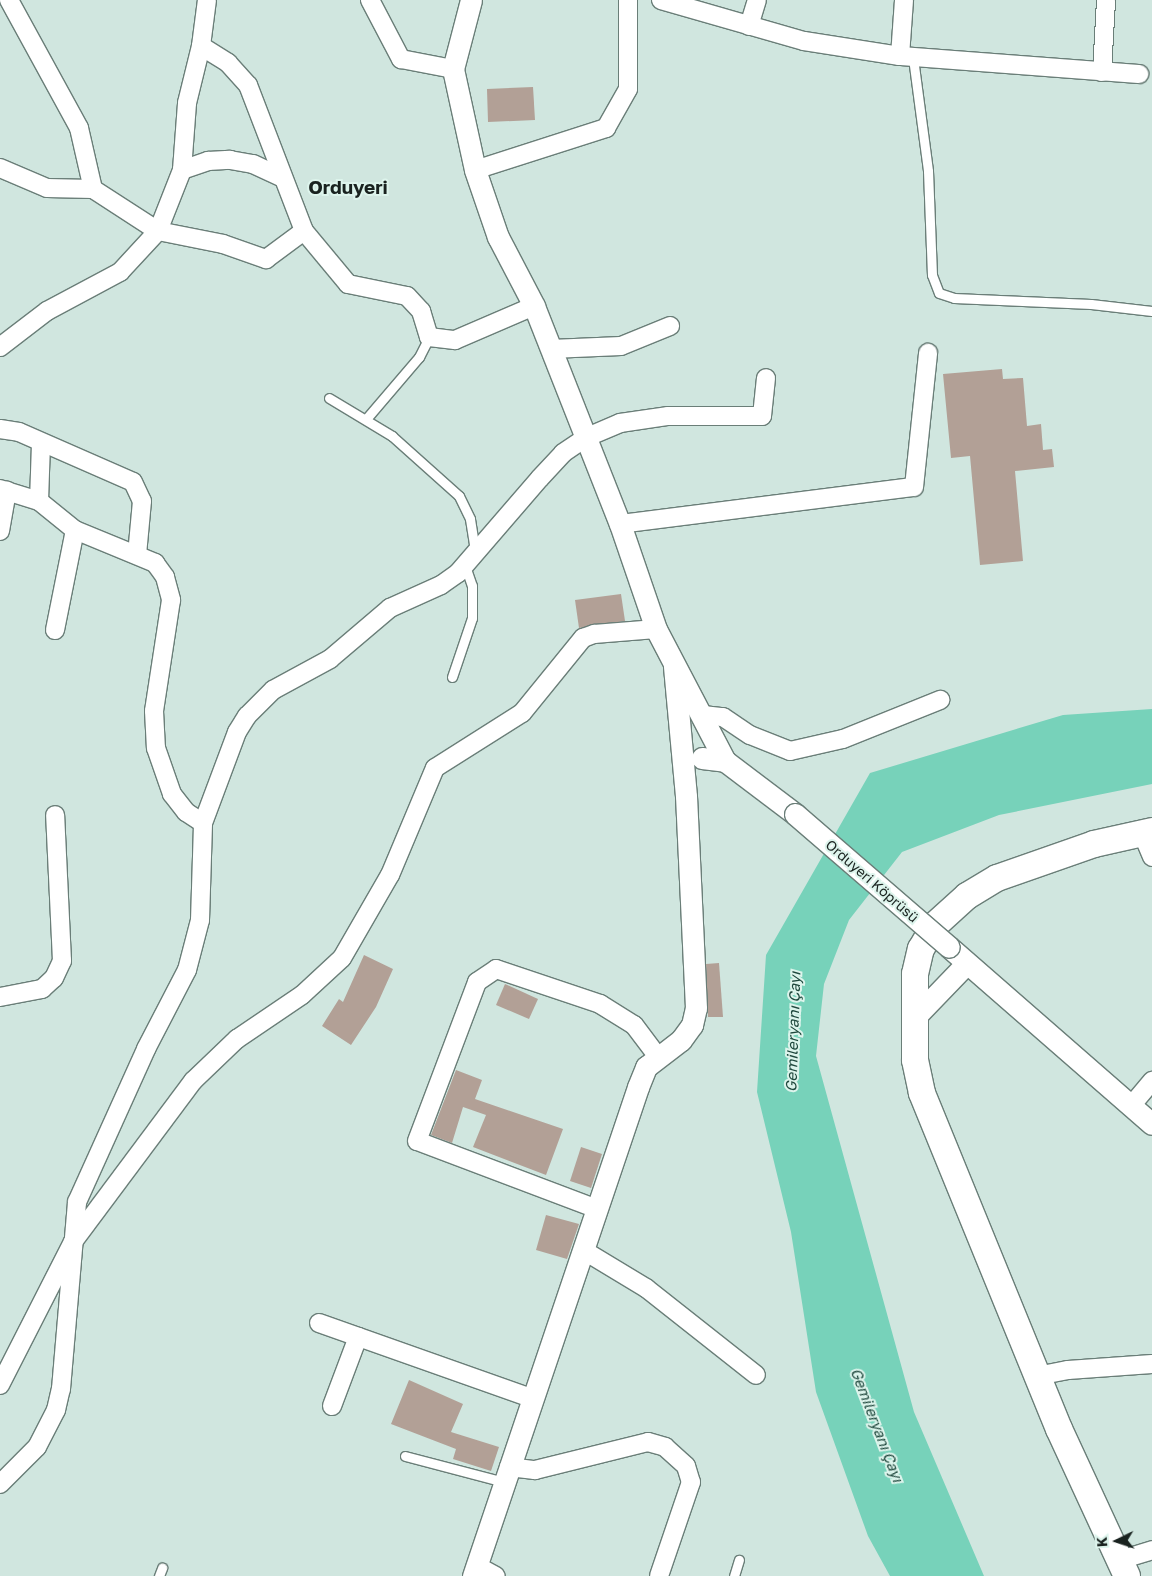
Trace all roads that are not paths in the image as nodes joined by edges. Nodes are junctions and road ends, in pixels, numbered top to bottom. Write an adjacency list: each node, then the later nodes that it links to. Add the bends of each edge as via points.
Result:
1 (9, 0): 20 (street, via 79,128)
2 (207, 0): 11 (street)
3 (370, 0): 13 (street, via 401,59)
4 (471, 0): 13 (street)
5 (628, 0): 18 (street, via 628,89 606,128)
6 (661, 0): 10 (street)
7 (756, 0): 10 (street)
8 (904, 0): 12 (street)
9 (1106, 0): 14 (street)
10 (749, 26): 12 (street, via 804,41)
11 (202, 46): 17 (street, via 187,102); 19 (street, via 228,63 248,85)
12 (907, 57): 14 (street); 24 (lane, via 926,153 932,276 939,293 954,298 1091,304)
13 (454, 69): 18 (street)
14 (1102, 72): 15 (street)
15 (1139, 74)
16 (0, 168): 20 (street, via 47,188)
17 (182, 170): 19 (street, via 219,160 253,164); 22 (street)
18 (475, 170): 23 (street, via 498,237)
19 (281, 176): 21 (street)
20 (93, 189): 22 (street)
21 (304, 230): 22 (street, via 266,259 223,244); 26 (street, via 348,284 398,292 415,302)
22 (158, 231): 27 (street, via 120,272 47,311)
23 (534, 306): 26 (street, via 455,340); 28 (street)
24 (1152, 311)
25 (670, 326): 28 (street, via 621,346)
26 (429, 337): 32 (lane, via 419,357)
27 (0, 346)
28 (551, 350): 34 (street)
29 (928, 354): 38 (street, via 914,487)
30 (766, 378): 34 (street, via 762,416 668,416 620,423)
31 (329, 398): 32 (lane)
32 (366, 419): 42 (lane, via 412,452 459,496 470,519)
33 (0, 429): 35 (street, via 19,432)
34 (585, 438): 38 (street); 42 (street, via 563,453)
35 (41, 445): 37 (street); 41 (street, via 134,482 142,501)
36 (4, 490): 37 (street); 40 (street)
37 (39, 501): 39 (street)
38 (620, 524): 43 (street)
39 (75, 530): 41 (street); 44 (street)
40 (0, 531)
41 (137, 555): 53 (street, via 160,568 171,600 154,711 160,766 179,804)
42 (470, 561): 46 (lane, via 473,612); 53 (street, via 441,586 390,608 330,659 259,702 238,732)
43 (656, 629): 45 (street); 64 (street, via 583,638 522,714 435,768 390,875 342,958 302,996 212,1060)
44 (55, 630)
45 (674, 666): 48 (street); 51 (street)
46 (452, 677)
47 (940, 700): 48 (street, via 843,739 790,751 750,735 723,717)
48 (707, 724): 49 (street, via 707,753); 50 (street)
49 (702, 758): 50 (street); 51 (street, via 688,776)
50 (725, 761): 56 (street, Orduyeri Köprüsü, bridge, via 795,814)
51 (686, 796): 59 (street, via 696,1008 692,1025 681,1040)
52 (55, 815): 57 (street, via 62,961 54,978 42,989)
53 (203, 823): 64 (street, via 200,920 187,970 81,1189)
54 (1147, 832): 55 (street); 58 (main road, via 1038,861 997,878 967,896 934,925 921,949 915,974)
55 (1152, 857)
56 (965, 965): 58 (street); 61 (street, Orduyeri Köprüsü)
57 (0, 997)
58 (914, 1018): 70 (main road, via 915,1060 922,1093)
59 (657, 1055): 63 (street, via 640,1081); 63 (street, via 634,1025 600,1004 496,969 477,982 417,1141)
60 (1152, 1081): 61 (street)
61 (1131, 1106): 62 (street, Orduyeri Köprüsü)
62 (1152, 1124)
63 (597, 1209): 65 (street)
64 (73, 1242): 71 (street); 76 (street, via 61,1389 56,1410 37,1447)
65 (583, 1250): 69 (street, via 646,1288); 72 (street)
66 (319, 1323): 67 (street)
67 (358, 1337): 72 (street); 73 (street)
68 (1152, 1364): 70 (street)
69 (756, 1375)
70 (1037, 1376): 79 (main road)
71 (0, 1385)
72 (531, 1398): 75 (street)
73 (332, 1406)
74 (405, 1456): 75 (lane)
75 (506, 1474): 80 (street); 82 (street, via 648,1442 666,1447 686,1466 691,1482)
76 (0, 1484)
77 (1152, 1550): 79 (street)
78 (739, 1560): 83 (lane)
79 (1124, 1568)
80 (475, 1571): 81 (street)
81 (496, 1576)
82 (660, 1576)
83 (734, 1576)

